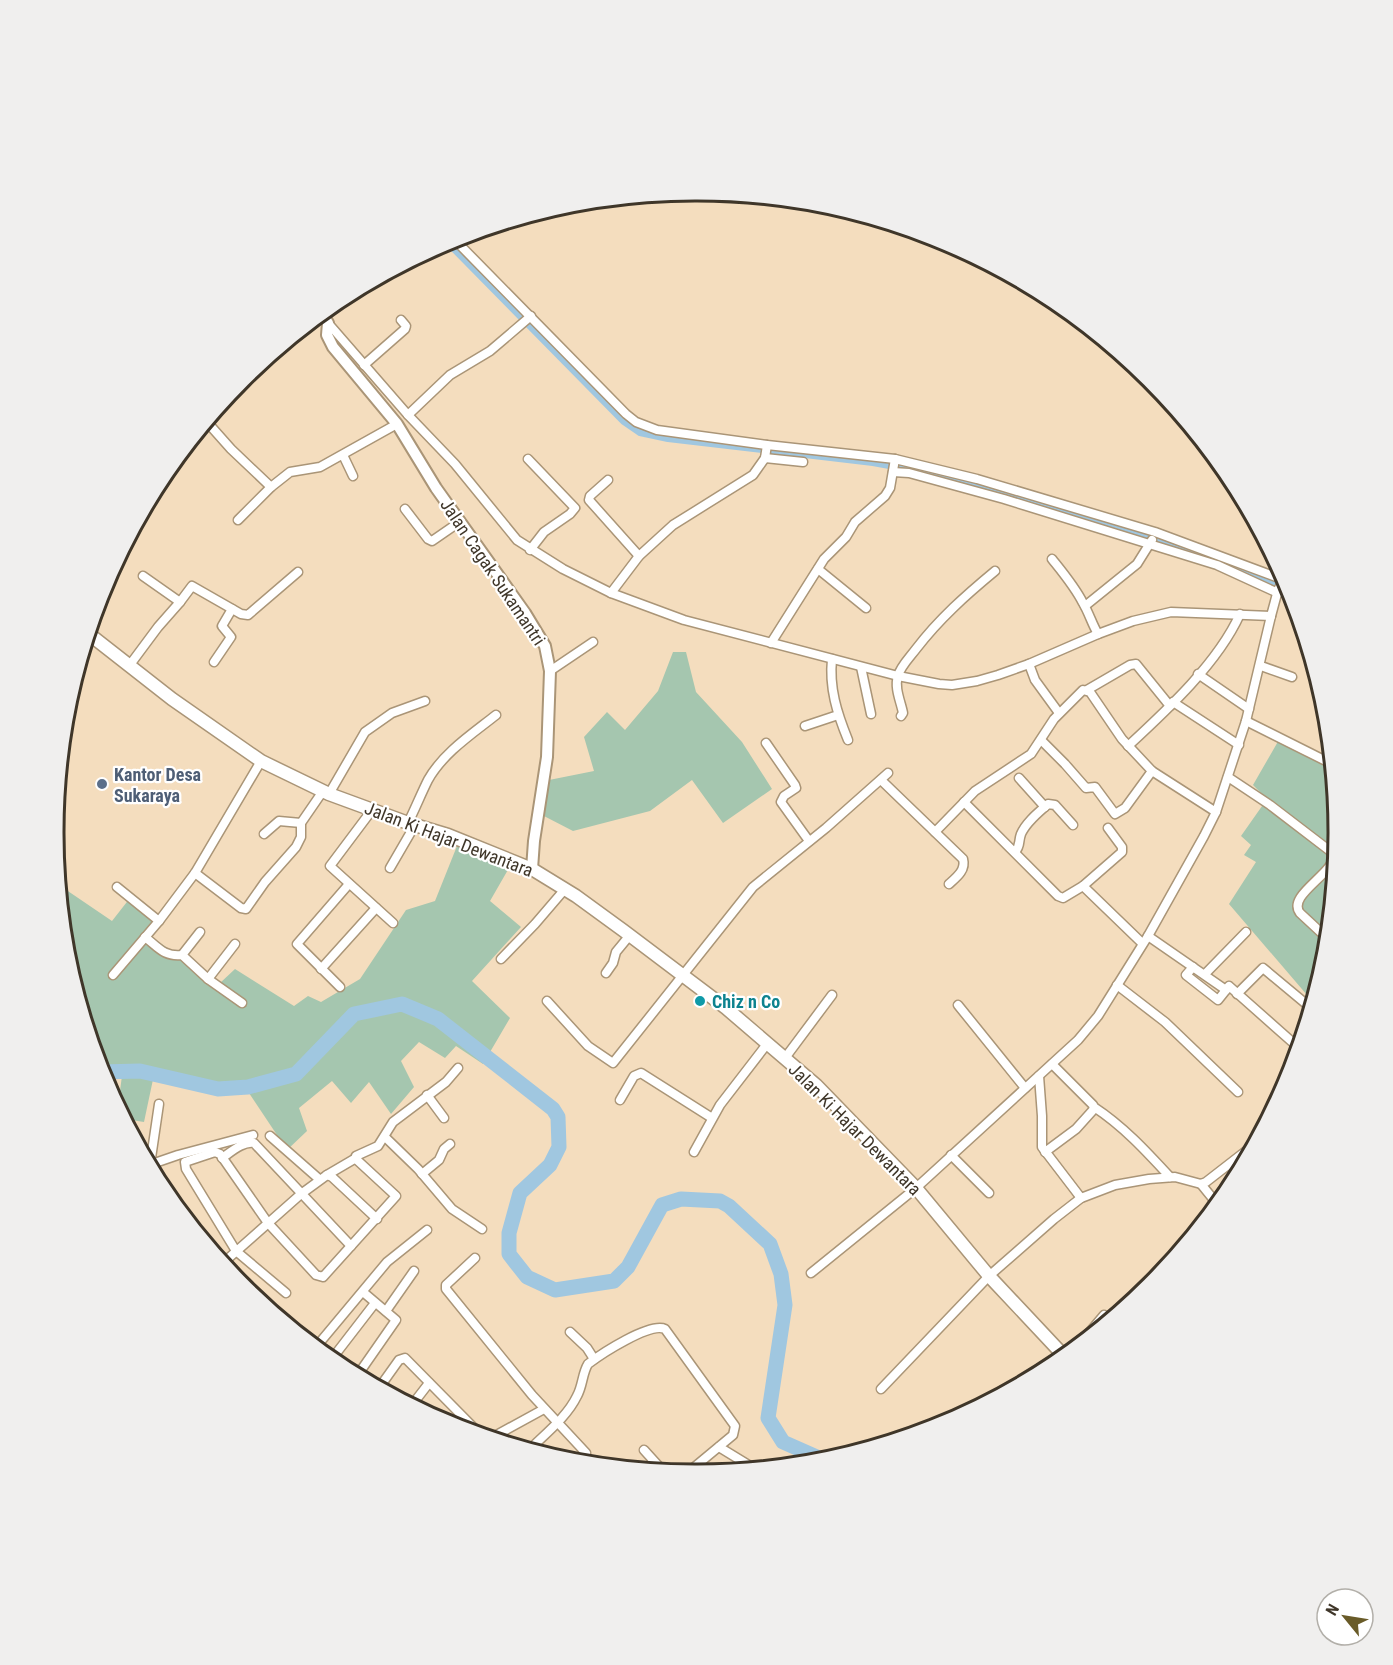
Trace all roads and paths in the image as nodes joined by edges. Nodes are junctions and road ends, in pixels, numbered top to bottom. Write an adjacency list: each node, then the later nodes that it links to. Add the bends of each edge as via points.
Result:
1 (461, 247): 2 (street)
2 (527, 319): 6 (street, via 490,351 450,375); 9 (street, via 636,422 657,430)
3 (401, 320): 5 (street, via 405,329)
4 (328, 323): 5 (street); 7 (street, Jalan Cagak Sukamantri, via 327,335 333,347)
5 (364, 365): 6 (street)
6 (408, 416): 22 (street, via 455,464 511,534)
7 (397, 424): 10 (street); 20 (street, Jalan Cagak Sukamantri)
8 (212, 427): 16 (street)
9 (766, 451): 12 (street); 13 (street); 23 (street, via 753,475 673,525)
10 (343, 455): 14 (street); 16 (street, via 320,467 290,472)
11 (528, 459): 22 (street, via 575,508 542,534)
12 (803, 462)
13 (894, 466): 17 (street); 25 (street, via 885,496 855,522)
14 (353, 476)
15 (608, 480): 23 (street, via 589,500)
16 (272, 487): 19 (street)
17 (1007, 494): 21 (street); 21 (street)
18 (405, 509): 20 (street, via 432,541)
19 (238, 520)
20 (460, 521): 49 (street, Jalan Cagak Sukamantri, via 542,641)
21 (1152, 538): 29 (street, via 1217,565); 30 (street); 34 (street, via 1137,564)
22 (530, 550): 32 (street)
23 (639, 556): 32 (street)
24 (1052, 559): 34 (street)
25 (818, 569): 35 (street); 42 (street)
26 (995, 571): 51 (street, via 934,626)
27 (298, 572): 36 (street, via 248,615)
28 (143, 576): 33 (street)
29 (1276, 582)
30 (1276, 582)
31 (1280, 590): 37 (street)
32 (611, 593): 42 (street, via 684,620)
33 (180, 602): 36 (street, via 192,586); 46 (street)
34 (1085, 606): 39 (street)
35 (866, 608)
36 (232, 609): 44 (street, via 222,626 231,637)
37 (1271, 616): 38 (street); 47 (street)
38 (1238, 618): 39 (street, via 1171,612); 50 (street, via 1221,648)
39 (1098, 634): 45 (street)
40 (95, 639): 46 (main road, Jalan Ki Hajar Dewantara)
41 (593, 642): 49 (street)
42 (771, 643): 43 (street)
43 (832, 659): 48 (street); 60 (street)
44 (214, 662)
45 (1029, 664): 51 (street, via 952,685); 58 (street, via 1035,680)
46 (129, 666): 70 (main road, Jalan Ki Hajar Dewantara)
47 (1261, 666): 52 (street); 56 (street)
48 (861, 667): 51 (street); 57 (street)
49 (550, 671): 92 (street, Jalan Cagak Sukamantri, via 547,757)
50 (1198, 674): 55 (street); 56 (street)
51 (898, 676): 61 (street)
52 (1292, 676)
53 (1087, 690): 55 (street, via 1136,664); 58 (street); 68 (street)
54 (425, 701): 76 (street, via 392,713 365,732)
55 (1172, 704): 67 (street); 68 (street)
56 (1250, 709): 62 (street)
57 (871, 714)
58 (1059, 714): 65 (street)
59 (496, 715): 82 (street, via 435,770)
60 (838, 715): 63 (street); 64 (street)
61 (901, 716)
62 (1246, 721): 67 (street); 69 (street)
63 (805, 726)
64 (848, 740)
65 (1041, 740): 71 (street, via 1086,788 1096,789 1115,814 1125,808); 77 (street, via 1030,754)
66 (766, 743): 87 (street, via 795,785 782,803)
67 (1239, 745): 73 (street)
68 (1128, 746): 71 (street)
69 (1324, 760)
70 (261, 761): 76 (main road, Jalan Ki Hajar Dewantara); 93 (street)
71 (1152, 771): 80 (street)
72 (888, 773): 75 (street)
73 (1228, 777): 80 (street); 88 (street)
74 (1019, 778): 78 (street)
75 (881, 780): 85 (street); 87 (street)
76 (326, 793): 79 (main road, Jalan Ki Hajar Dewantara); 81 (street)
77 (964, 802): 85 (street); 89 (street)
78 (1045, 807): 83 (street, via 1055,805); 89 (street, via 1022,832)
79 (372, 810): 82 (main road, Jalan Ki Hajar Dewantara); 94 (street, via 331,863 332,869)
80 (1216, 812): 107 (street)
81 (301, 823): 86 (street, via 279,821); 93 (street, via 296,847 246,909)
82 (412, 824): 90 (street); 92 (main road, Jalan Ki Hajar Dewantara)
83 (1073, 825)
84 (1108, 828): 96 (street, via 1123,849)
85 (935, 832): 95 (street, via 964,862)
86 (264, 834)
87 (809, 841): 116 (street, via 753,887)
88 (1328, 849)
89 (1015, 852): 96 (street, via 1061,898)
90 (390, 868)
91 (1327, 868): 104 (street, via 1297,905)
92 (532, 869): 98 (main road, Jalan Ki Hajar Dewantara)
93 (195, 873): 100 (street)
94 (349, 884): 99 (street); 112 (street, via 297,944)
95 (949, 884)
96 (1083, 886): 107 (street)
97 (117, 887): 100 (street)
98 (565, 889): 105 (main road, Jalan Ki Hajar Dewantara); 110 (street)
99 (376, 908): 101 (street); 112 (street)
100 (159, 921): 106 (street)
101 (393, 923)
102 (200, 932): 109 (street)
103 (1246, 932): 114 (street)
104 (1320, 932)
105 (630, 935): 113 (street); 116 (main road, Jalan Ki Hajar Dewantara)
106 (145, 937): 109 (street, via 166,954); 115 (street)
107 (1145, 939): 111 (street); 118 (street)
108 (235, 944): 117 (street)
109 (182, 955): 117 (street)
110 (501, 959)
111 (1193, 967): 114 (street); 120 (street, via 1186,975 1218,1000)
112 (321, 969): 119 (street)
113 (606, 973)
114 (1205, 974): 120 (street)
115 (113, 975)
116 (682, 976): 123 (street, via 614,1063 588,1046); 128 (main road, Jalan Ki Hajar Dewantara)
117 (208, 978): 124 (street)
118 (1117, 985): 130 (street, via 1088,1029); 134 (street, via 1165,1022)
119 (340, 987)
120 (1226, 990): 121 (street, via 1229,986)
121 (1237, 994): 125 (street, via 1263,968); 127 (street)
122 (832, 995): 129 (street)
123 (547, 1001)
124 (242, 1003)
125 (1305, 1003)
126 (958, 1005): 133 (street)
127 (1292, 1042)
128 (767, 1044): 129 (main road, Jalan Ki Hajar Dewantara); 140 (street)
129 (785, 1058): 157 (main road, Jalan Ki Hajar Dewantara, via 858,1126)
130 (1052, 1064): 132 (street); 138 (street)
131 (458, 1068): 135 (street)
132 (1039, 1076): 133 (street); 146 (street, via 1041,1145)
133 (1025, 1088): 148 (street)
134 (1238, 1092)
135 (427, 1095): 139 (street); 143 (street, via 393,1122)
136 (620, 1100): 140 (street, via 634,1076 641,1073)
137 (159, 1104): 147 (street)
138 (1094, 1107): 146 (street, via 1076,1129); 155 (street, via 1133,1138)
139 (444, 1118)
140 (712, 1118): 145 (street)
141 (252, 1135): 152 (street)
142 (270, 1136): 154 (street)
143 (385, 1137): 150 (street, via 378,1146); 153 (street)
144 (450, 1144): 153 (street)
145 (694, 1152)
146 (1045, 1152): 160 (street)
147 (152, 1153)
148 (951, 1155): 157 (street); 158 (street)
149 (222, 1158): 159 (street, via 241,1145 254,1143); 163 (street); 167 (street, via 214,1152 185,1164)
150 (356, 1158): 154 (street); 162 (street, via 396,1194)
151 (1237, 1160): 156 (street)
152 (158, 1162)
153 (422, 1174): 164 (street, via 452,1209)
154 (323, 1177): 159 (street); 162 (street, via 332,1177)
155 (1170, 1177): 156 (street); 160 (street, via 1114,1185)
156 (1201, 1184): 161 (street)
157 (916, 1188): 171 (street); 172 (main road, Jalan Ki Hajar Dewantara)
158 (989, 1193)
159 (301, 1194): 163 (street); 166 (street)
160 (1081, 1198): 172 (street)
161 (1212, 1198)
162 (377, 1219): 166 (street)
163 (268, 1223): 166 (street, via 318,1276 326,1276); 167 (street)
164 (482, 1229)
165 (427, 1230): 173 (street, via 387,1262)
166 (351, 1246)
167 (236, 1251): 168 (street); 174 (street)
168 (229, 1257)
169 (475, 1258): 187 (street, via 446,1289)
170 (414, 1271): 176 (street)
171 (811, 1273)
172 (989, 1276): 179 (main road, Jalan Ki Hajar Dewantara); 185 (street)
173 (363, 1292): 175 (street); 178 (street)
174 (285, 1293)
175 (375, 1304): 176 (street); 180 (street)
176 (386, 1311): 182 (street, via 396,1322)
177 (570, 1332): 181 (street)
178 (321, 1341)
179 (1059, 1350)
180 (337, 1352)
181 (594, 1359): 189 (street, via 584,1372 577,1396); 192 (street, via 651,1328 665,1329 735,1426 734,1433)
182 (362, 1369)
183 (384, 1382): 184 (street, via 402,1357)
184 (429, 1383): 186 (street); 188 (street)
185 (881, 1389)
186 (417, 1399)
187 (544, 1409): 189 (street); 190 (street)
188 (467, 1421)
189 (557, 1422): 191 (street); 194 (street)
190 (500, 1433)
191 (535, 1444)
192 (719, 1447): 195 (street); 197 (street)
193 (644, 1450): 196 (street)
194 (586, 1453)
195 (744, 1462)
196 (656, 1463)
197 (698, 1464)

